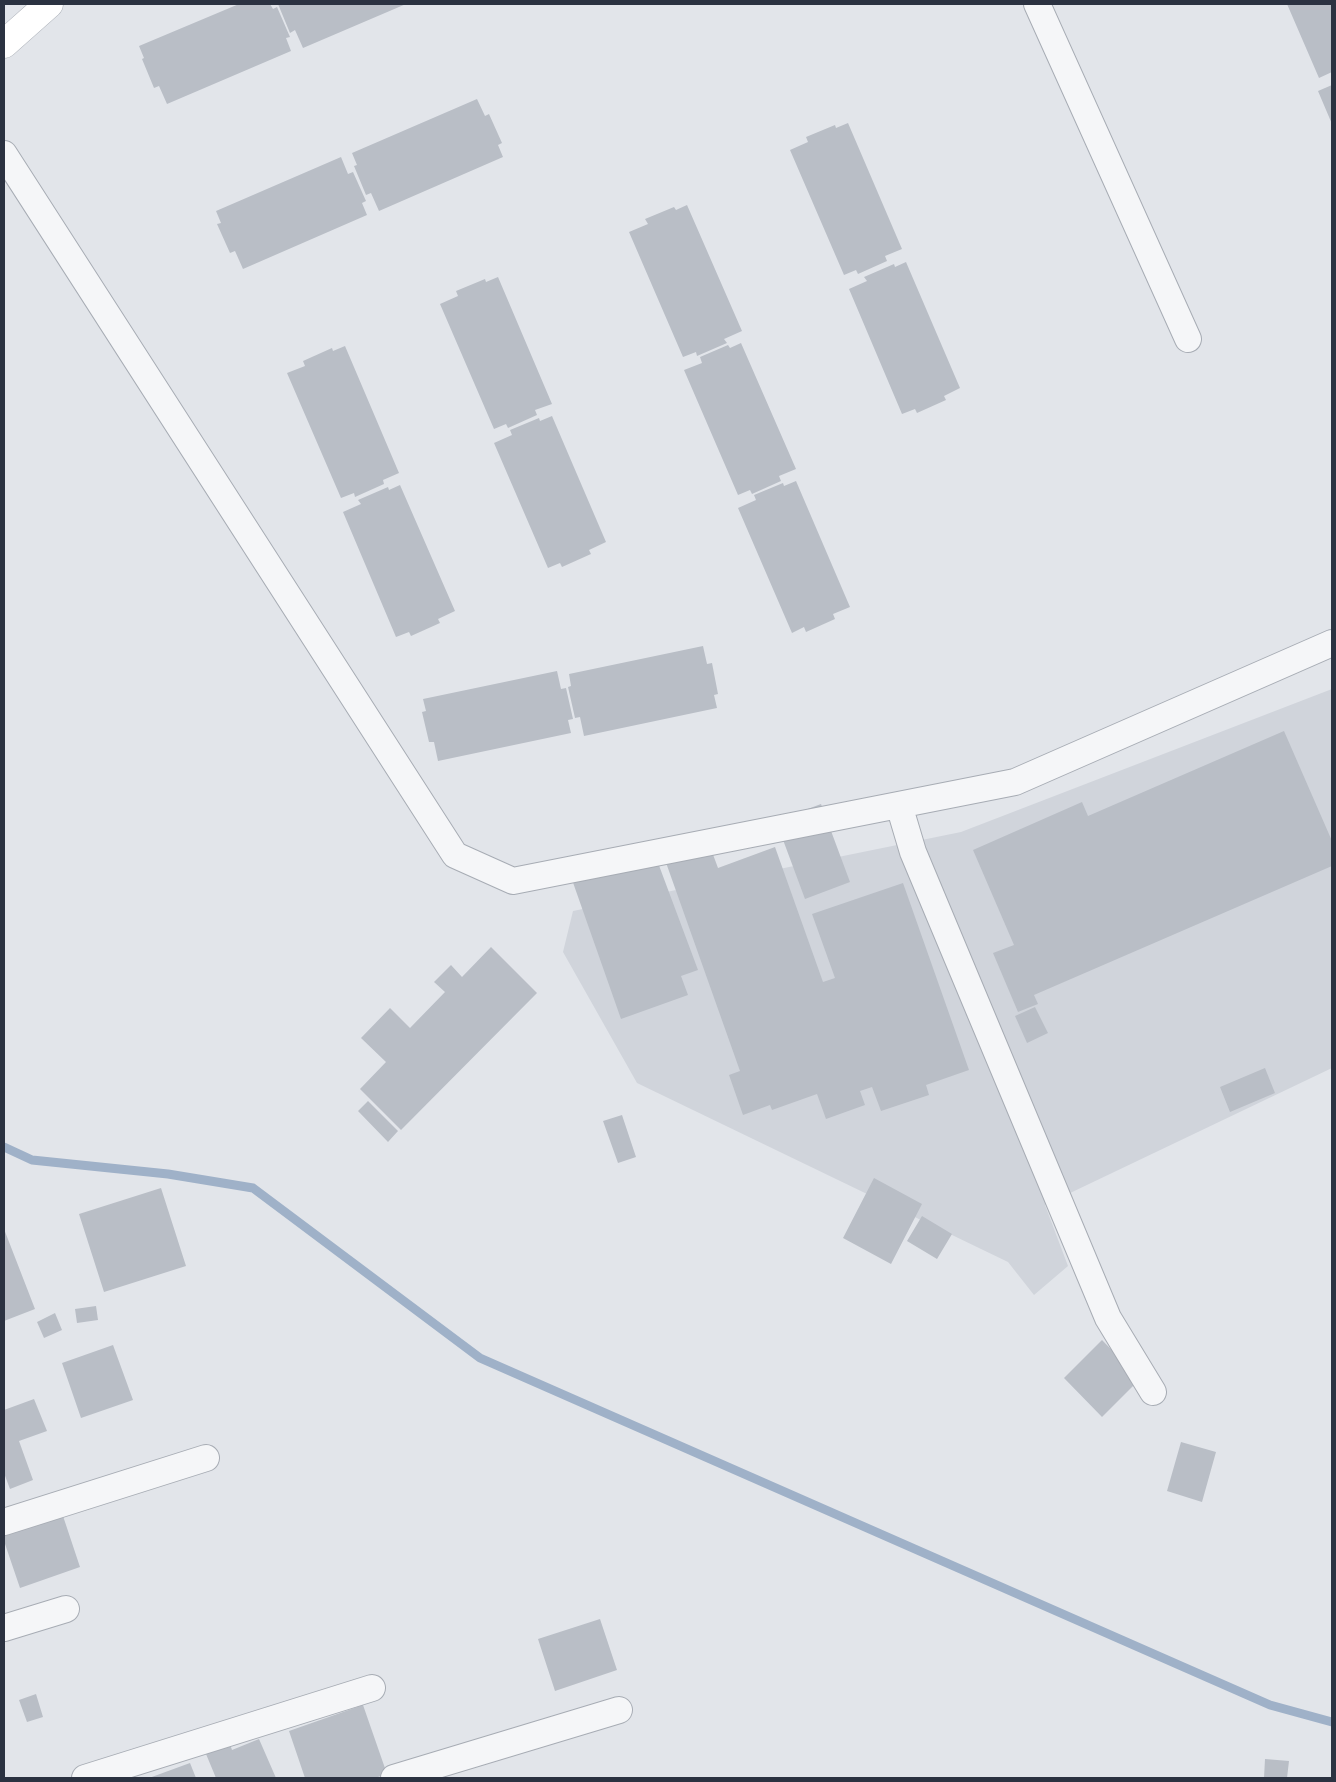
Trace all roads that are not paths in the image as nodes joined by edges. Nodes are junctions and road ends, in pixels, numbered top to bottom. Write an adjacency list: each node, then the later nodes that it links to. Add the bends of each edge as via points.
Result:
1 (49, 4): 3 (street)
2 (1042, 5): 5 (street)
3 (4, 44)
4 (4, 154): 7 (street, via 455,855 514,881)
5 (1188, 338)
6 (1332, 643): 7 (street, via 1015,782)
7 (899, 805): 8 (street, via 913,852 1108,1318)
8 (1153, 1392)
9 (206, 1458): 10 (street)
10 (4, 1522)
11 (66, 1609): 12 (street)
12 (4, 1628)
13 (372, 1688): 15 (street)
14 (618, 1710): 16 (street)
15 (85, 1778)
16 (394, 1778)

